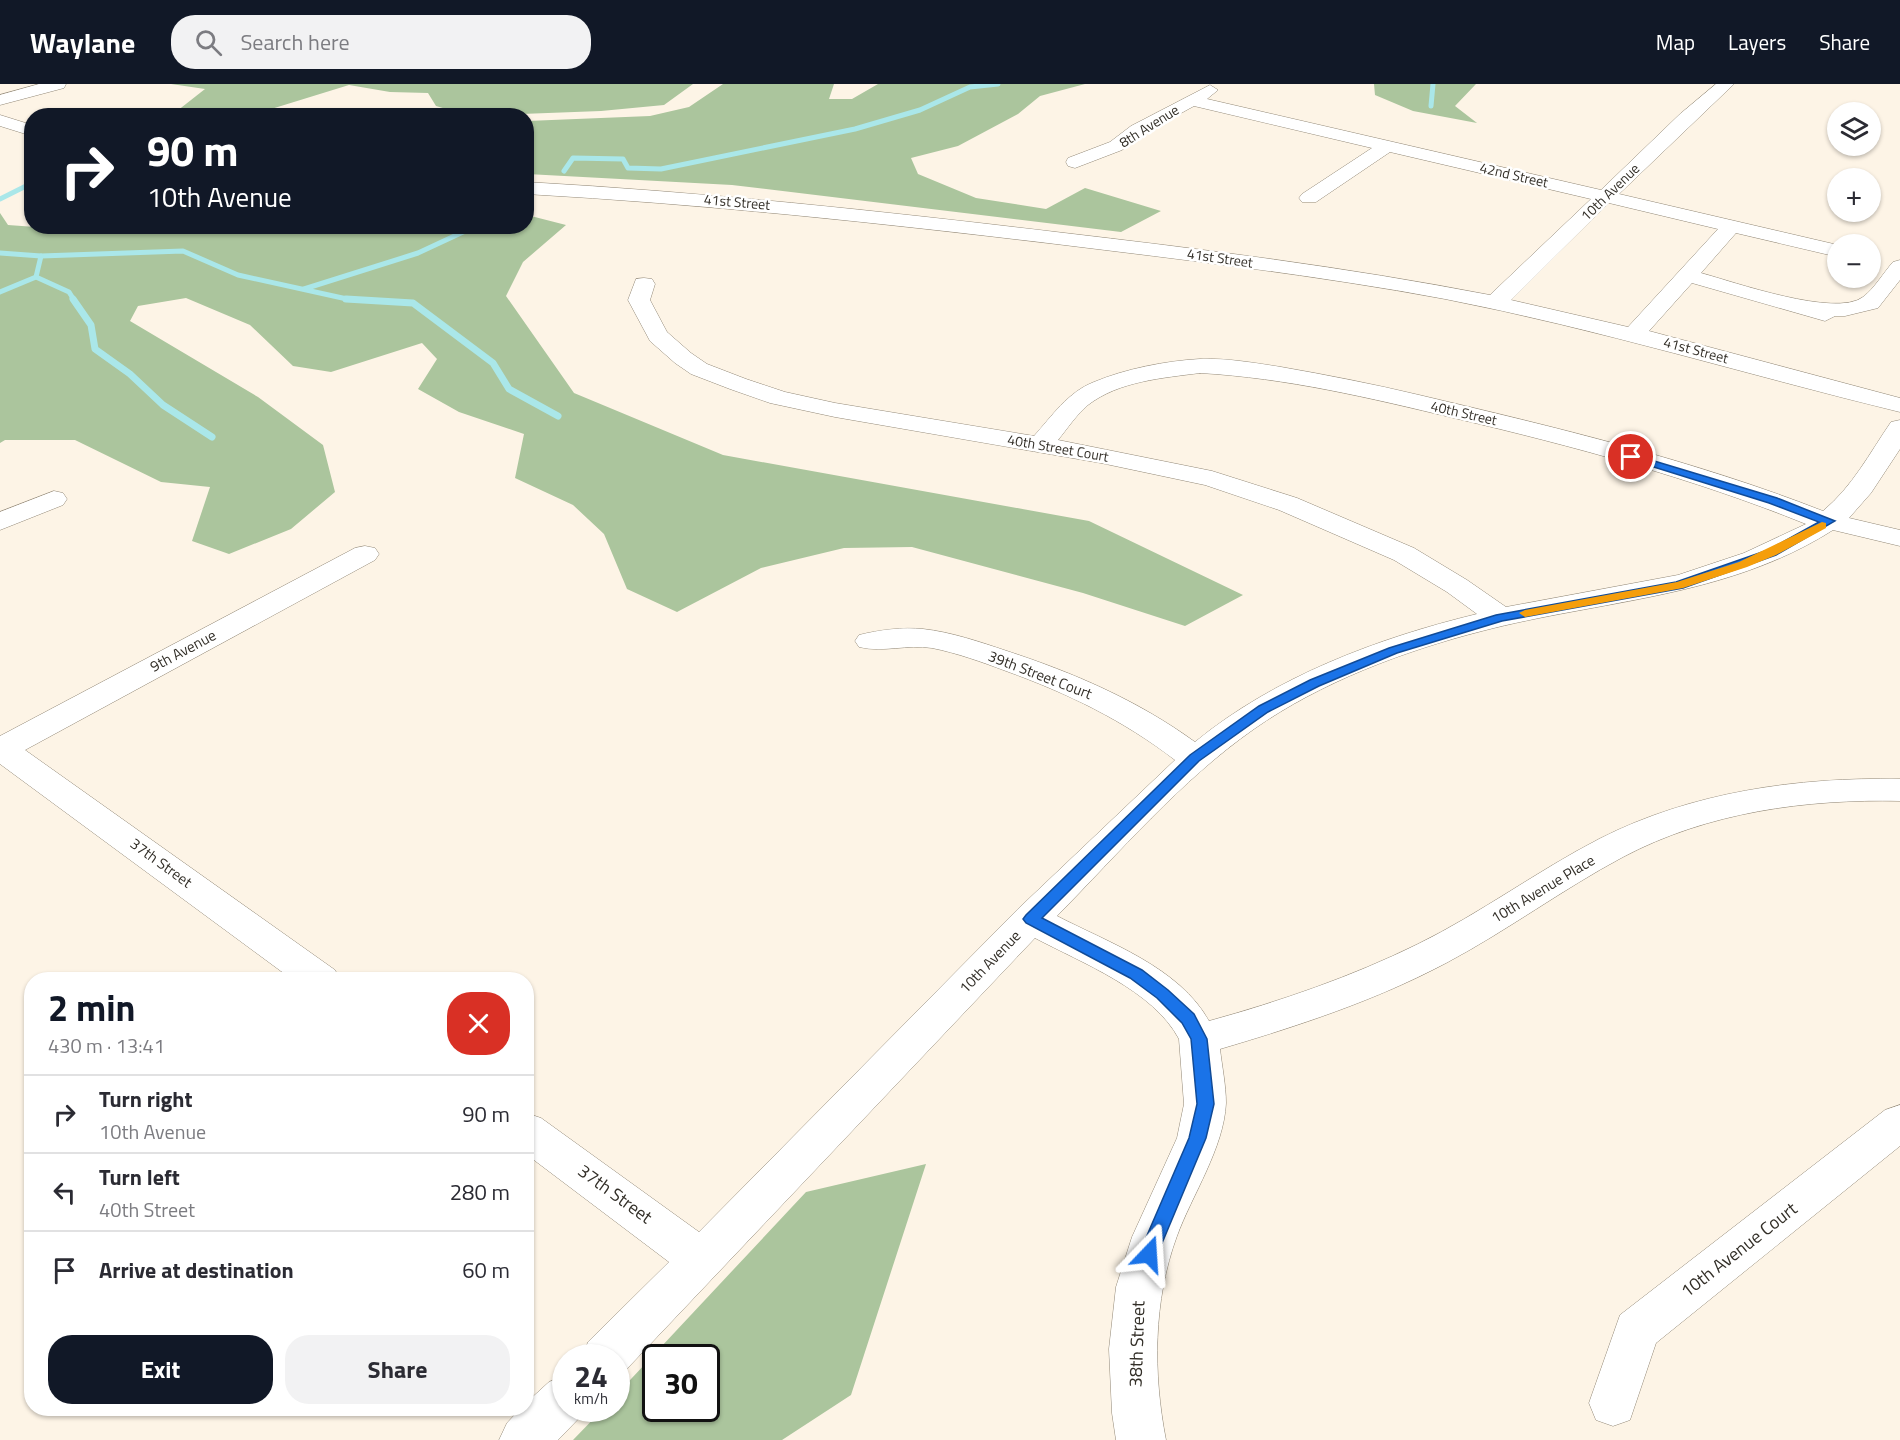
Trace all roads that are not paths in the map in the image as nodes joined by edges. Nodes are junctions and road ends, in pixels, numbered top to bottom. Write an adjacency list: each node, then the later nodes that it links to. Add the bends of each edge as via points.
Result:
1 (58, 84): 4 (street)
2 (1221, 84): 5 (street, 8th Avenue)
3 (1726, 84): 11 (street, 10th Avenue)
4 (0, 100)
5 (1191, 100): 8 (street, 42nd Street); 9 (street, 8th Avenue, via 1116,146)
6 (0, 120): 7 (street)
7 (24, 128)
8 (1386, 146): 11 (street, 42nd Street); 12 (street)
9 (1075, 162)
10 (534, 189): 19 (street, 41st Street, via 732,202 917,221 1238,261)
11 (1606, 197): 13 (street, 42nd Street); 19 (street, 10th Avenue)
12 (1309, 198)
13 (1732, 226): 14 (street, 42nd Street); 17 (street)
14 (1827, 248)
15 (1881, 261): 16 (street)
16 (1900, 266): 17 (street, via 1870,303 1816,311)
17 (1686, 275): 20 (street)
18 (644, 284): 23 (street, 40th Street Court, via 639,300 658,336 699,369 803,404)
19 (1495, 303): 20 (street, 41st Street)
20 (1634, 334): 21 (street, 41st Street)
21 (1900, 405)
22 (1900, 427): 25 (street, 10th Avenue, via 1870,479)
23 (1040, 445): 25 (street, 40th Street, via 1079,400 1101,387 1136,376 1200,366 1249,369 1341,384 1552,435 1672,469); 29 (street, 40th Street Court, via 1212,479 1296,507 1404,554)
24 (54, 499): 26 (street)
25 (1829, 521): 27 (street, 40th Street); 29 (street, 10th Avenue, via 1772,552 1679,586)
26 (0, 522)
27 (1900, 538)
28 (365, 554): 31 (street, 9th Avenue)
29 (1500, 617): 32 (street, 10th Avenue, via 1393,650 1314,683 1263,709)
30 (870, 641): 32 (street, 39th Street Court, via 922,638 972,649 1048,676 1112,702)
31 (1, 748): 35 (street, 37th Street)
32 (1194, 758): 34 (street, 10th Avenue)
33 (1900, 790): 36 (street, 10th Avenue Place, via 1783,797 1678,820 1613,847 1473,932 1387,975 1292,1012)
34 (1031, 919): 36 (street, 38th Street, via 1136,974 1188,1018); 39 (street, 10th Avenue)
35 (310, 972)
36 (1199, 1039): 44 (street, 38th Street, via 1205,1104 1198,1138 1154,1237 1139,1287 1133,1349 1136,1413)
37 (1900, 1122): 41 (street, 10th Avenue Court, via 1637,1330)
38 (534, 1136): 39 (street, 37th Street)
39 (702, 1260): 40 (street, 10th Avenue)
40 (619, 1344)
41 (1613, 1403)
42 (552, 1412): 43 (street)
43 (524, 1440)
44 (1142, 1440)

